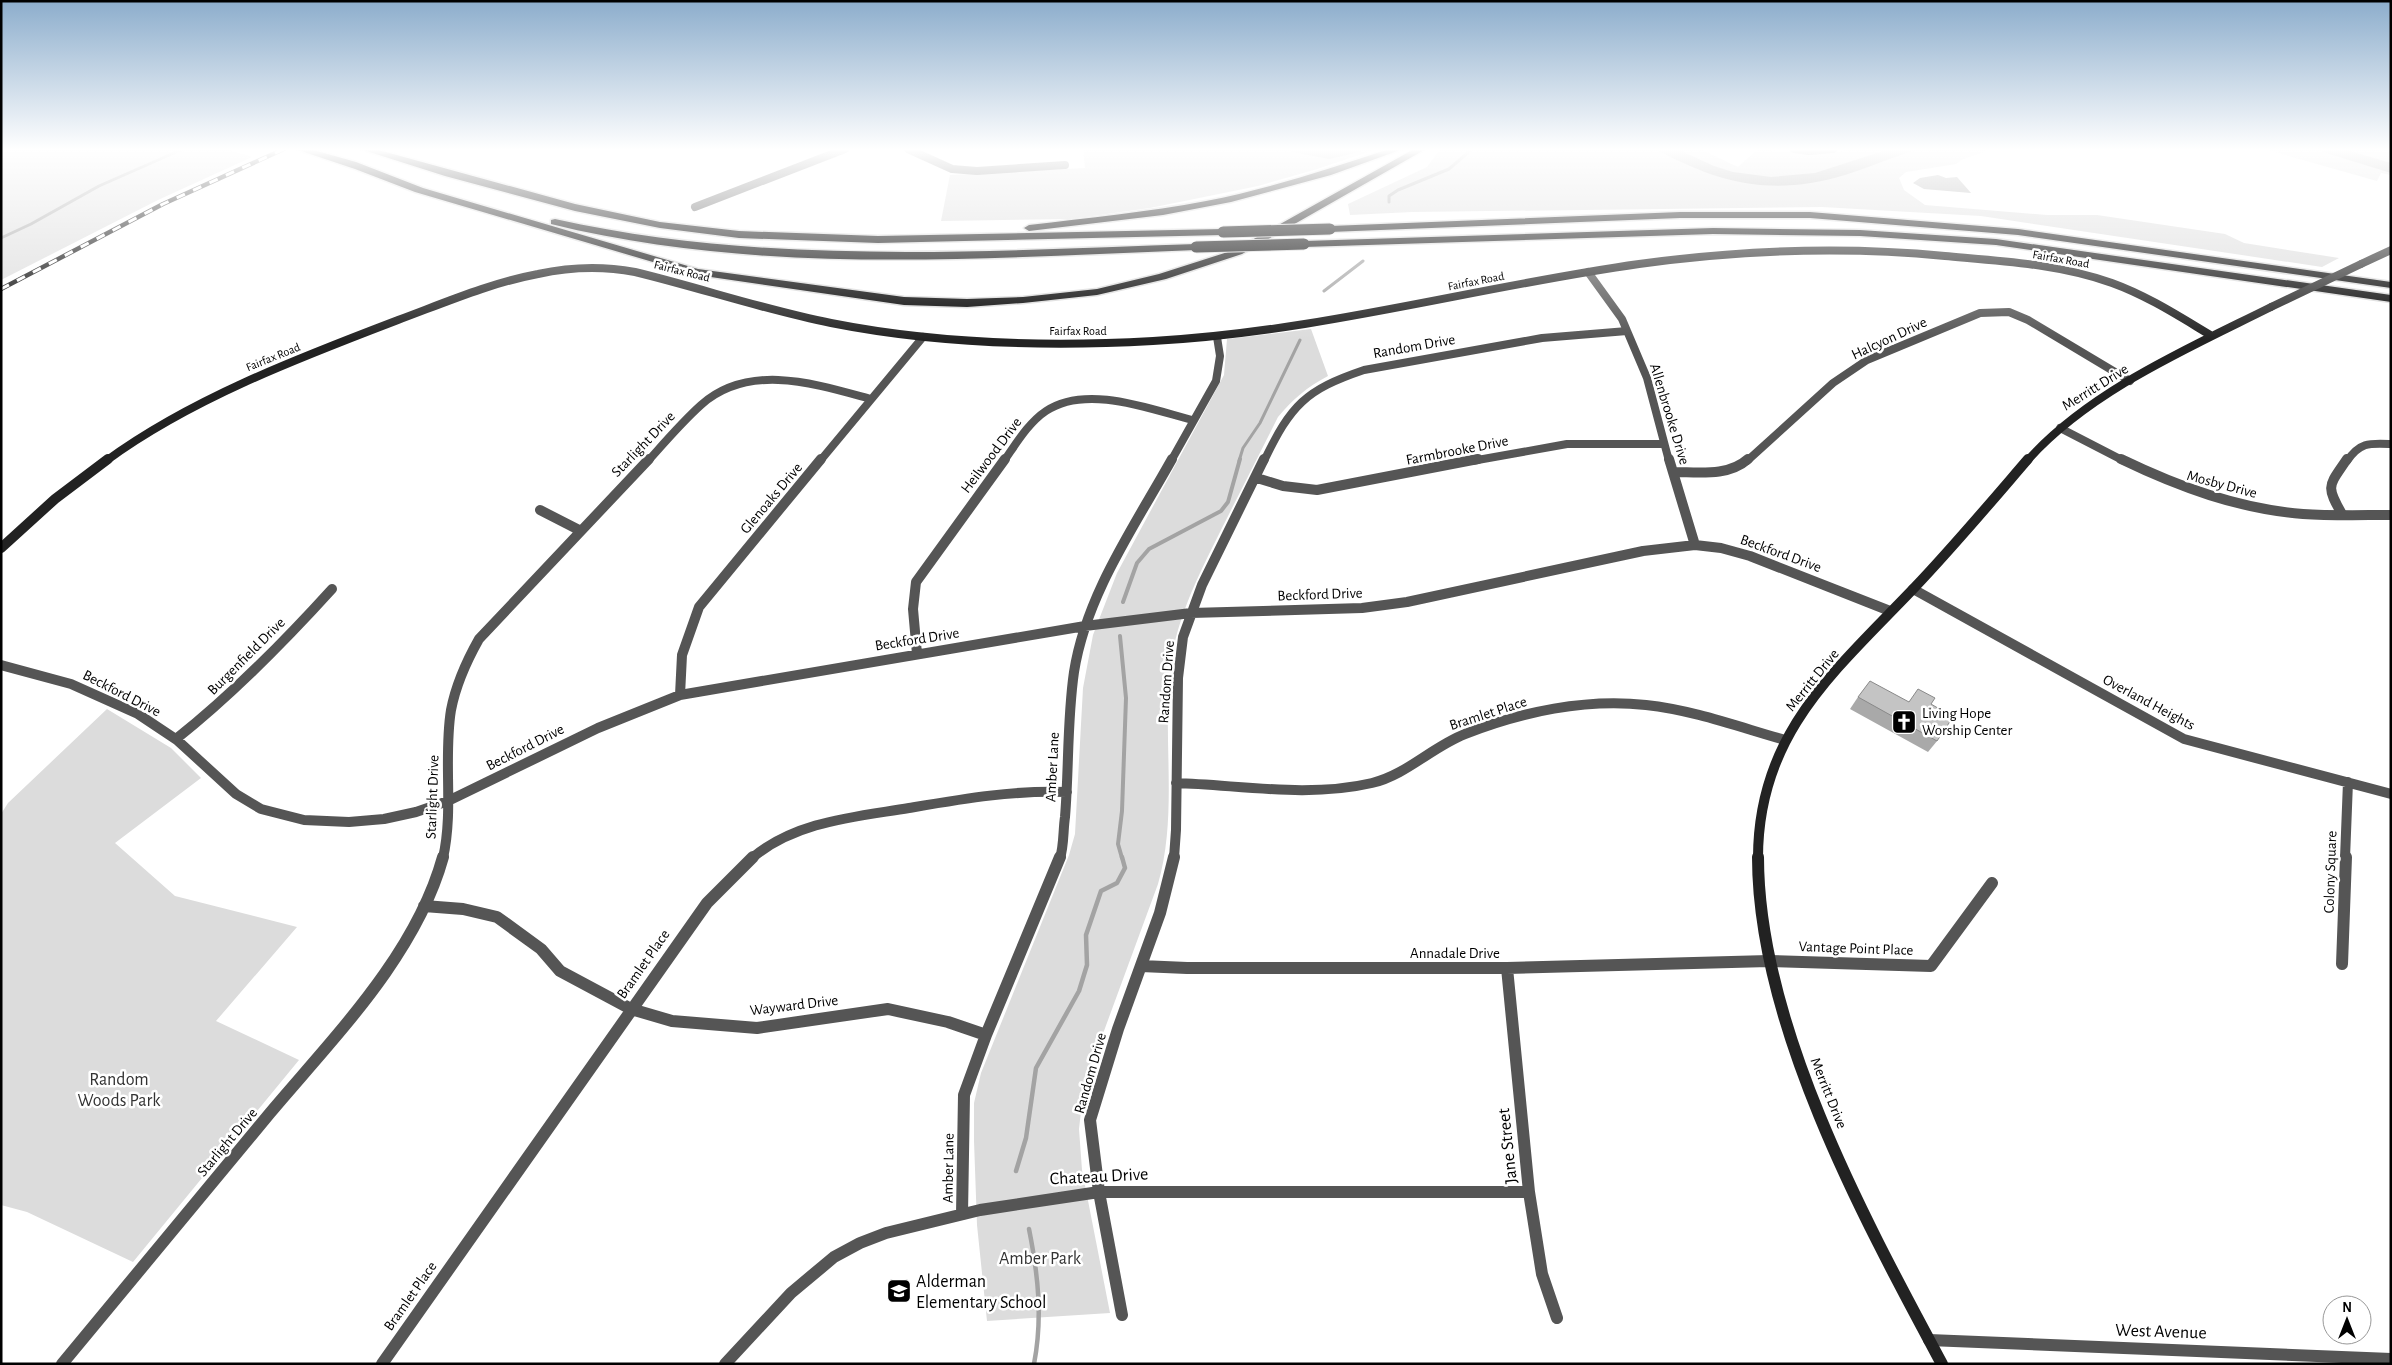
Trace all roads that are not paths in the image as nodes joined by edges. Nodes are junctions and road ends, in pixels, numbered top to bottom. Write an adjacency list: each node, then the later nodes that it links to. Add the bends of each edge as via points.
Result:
1 (496, 213): 5 (highway, via 697,272 904,301 967,303 1096,292 1162,277 1238,252)
2 (520, 213): 10 (highway, bridge, via 567,225 700,246 828,255 1006,254 1713,231 1816,231 1996,242)
3 (596, 213): 6 (highway, via 703,231)
4 (1155, 213): 6 (highway, via 991,232)
5 (1308, 213)
6 (845, 240): 9 (highway, bridge, via 1330,229 1680,214 1830,216 2018,232)
7 (2391, 250): 12 (street, Merritt Drive, bridge)
8 (1588, 272): 11 (street, Allenbrooke Drive, via 1622,319); 12 (street, Fairfax Road, via 1696,256 1802,249 1887,251 1983,259 2095,278 2146,298); 14 (street, Fairfax Road, via 1332,321)
9 (2391, 285)
10 (2391, 299)
11 (1627, 332): 19 (street, Allenbrooke Drive, via 1647,378); 22 (street, Random Drive, via 1542,338 1364,370 1338,379 1314,391 1293,410 1273,442)
12 (2212, 336): 15 (street, Merritt Drive)
13 (923, 337): 14 (street, Fairfax Road, via 1082,345); 16 (street, Glenoaks Drive); 28 (street, Fairfax Road, via 802,317 618,269 571,269 520,277 292,362 200,403 106,460 50,502)
14 (1217, 338): 17 (street, Amber Lane, via 1220,356 1216,381)
15 (2130, 382): 18 (street, Merritt Drive); 21 (street, Halcyon Drive, via 2028,320 2010,312 1980,313 1867,360 1833,383 1741,466 1723,472)
16 (871, 399): 26 (street, Starlight Drive, via 783,379 745,382 722,390 701,406); 36 (street, Glenoaks Drive, via 699,607 682,655)
17 (1192, 420): 33 (street, Amber Lane, via 1101,586); 34 (street, Heilwood Drive, via 1104,398 1078,399 1049,408 1029,426 916,582 913,594)
18 (2060, 428): 24 (street, Mosby Drive, via 2132,466 2214,498 2293,513); 30 (street, Merritt Drive)
19 (1664, 444): 21 (street, Allenbrooke Drive); 22 (street, Farmbrooke Drive, via 1567,444 1317,490 1283,486)
20 (2391, 444): 24 (street, via 2368,443 2354,450 2331,483 2330,494)
21 (1673, 472): 27 (street, Allenbrooke Drive)
22 (1257, 478): 32 (street, Random Drive)
23 (540, 510): 26 (street)
24 (2342, 514): 25 (street, Mosby Drive)
25 (2391, 515)
26 (581, 531): 43 (street, Starlight Drive, via 478,638 464,663 454,690 451,712)
27 (1695, 546): 31 (street, Beckford Drive, via 1721,548 1750,556); 32 (street, Beckford Drive, via 1643,551 1398,603 1334,609)
28 (1, 548)
29 (332, 589): 37 (street, Burgenfield Drive, via 271,656 211,712)
30 (1913, 589): 31 (street, Merritt Drive); 39 (street, Overland Heights, via 2184,739)
31 (1890, 611): 38 (street, Merritt Drive, via 1820,690)
32 (1191, 612): 33 (street, Beckford Drive); 40 (street, Random Drive, via 1183,637 1178,678)
33 (1086, 626): 34 (street, Beckford Drive); 41 (street, Amber Lane, via 1074,671)
34 (916, 654): 36 (street, Beckford Drive)
35 (1, 665): 37 (street, Beckford Drive, via 53,677 98,696 138,714)
36 (680, 695): 43 (street, Beckford Drive, via 629,712)
37 (176, 739): 43 (street, Beckford Drive, via 244,799 266,812 291,818 330,823 370,822)
38 (1785, 740): 40 (street, Bramlet Place, via 1646,705 1604,704 1562,708 1464,734 1406,768 1374,782 1337,789); 46 (street, Merritt Drive, via 1770,778 1758,828 1759,894)
39 (2348, 782): 42 (street, Overland Heights); 47 (street, Colony Square)
40 (1176, 783): 48 (street, Random Drive, via 1173,865)
41 (1066, 792): 50 (street, Bramlet Place, via 1046,790 1000,794 859,816 812,825 773,843 741,868 706,903); 51 (street, Amber Lane, via 1061,855)
42 (2391, 794)
43 (448, 802): 45 (street, Starlight Drive, via 447,838 434,885)
44 (1992, 883): 46 (street, Vantage Point Place, via 1931,966)
45 (424, 906): 50 (street, Wayward Drive, via 463,909 497,917 541,949 560,971); 59 (street, Starlight Drive, via 376,986)
46 (1769, 960): 49 (street, Annadale Drive); 57 (street, Merritt Drive, via 1805,1078 1856,1196)
47 (2342, 964)
48 (1141, 966): 49 (street, Annadale Drive); 52 (street, Random Drive, via 1090,1120)
49 (1507, 968): 53 (street, Jane Street)
50 (631, 1009): 51 (street, Wayward Drive, via 672,1021 757,1028 888,1009 948,1022); 60 (street, Bramlet Place)
51 (986, 1035): 54 (street, Amber Lane, via 964,1095)
52 (1098, 1192): 53 (street, Chateau Drive); 54 (street, Chateau Drive, via 1037,1199); 55 (street, Random Drive)
53 (1529, 1192): 56 (street, Jane Street, via 1542,1274)
54 (962, 1214): 61 (street, Chateau Drive, via 881,1233 833,1258 791,1293)
55 (1122, 1315)
56 (1557, 1318)
57 (1929, 1340): 58 (street, West Avenue); 62 (street, Merritt Drive)
58 (2391, 1359)
59 (62, 1364)
60 (382, 1364)
61 (725, 1364)
62 (1942, 1364)

